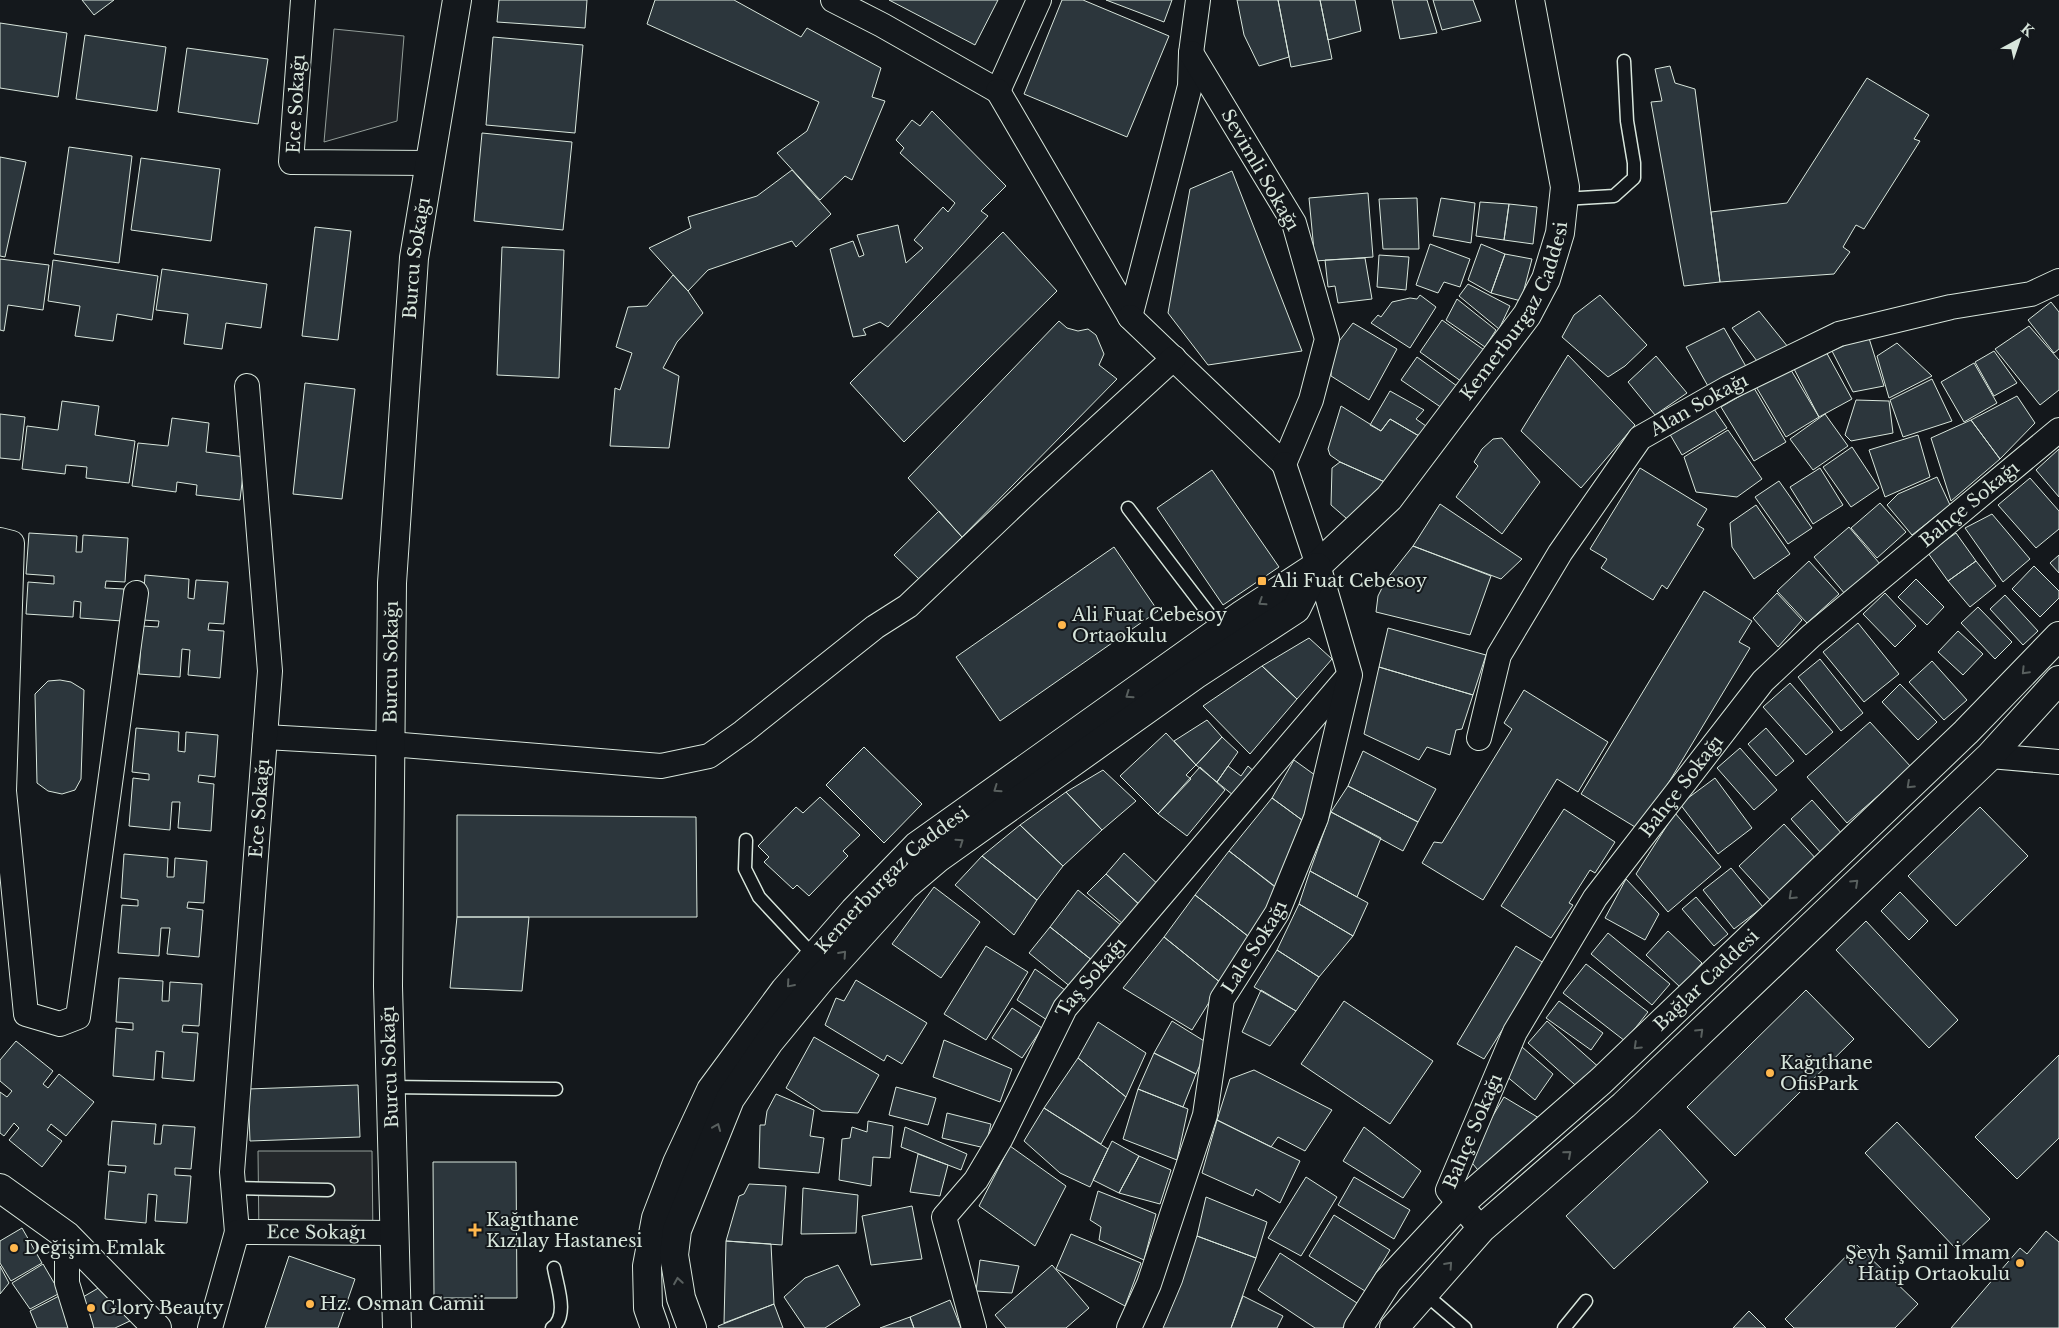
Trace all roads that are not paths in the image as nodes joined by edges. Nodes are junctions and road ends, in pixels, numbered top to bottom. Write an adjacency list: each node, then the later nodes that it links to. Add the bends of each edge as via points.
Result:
1 (303, 0): 10 (street, Ece Sokağı, via 291,162)
2 (457, 0): 10 (main road, Burcu Sokağı)
3 (833, 0): 9 (street)
4 (1039, 0): 9 (street)
5 (1198, 0): 7 (street)
6 (1530, 0): 11 (main road, Kemerburgaz Caddesi, via 1564,187)
7 (1191, 53): 13 (street, via 1190,86); 17 (street, Sevimli Sokağı, via 1294,223 1327,339 1311,400)
8 (1624, 61): 11 (lane, via 1634,178 1614,196)
9 (998, 91): 13 (street)
10 (430, 163): 28 (main road, Burcu Sokağı, via 412,278 392,583)
11 (1563, 199): 20 (main road, Kemerburgaz Caddesi, via 1560,234 1546,279 1528,315 1389,498)
12 (2059, 281): 27 (street, Alan Sokağı, via 2031,294 1950,307 1839,334 1728,388 1640,438 1560,554 1500,655)
13 (1130, 317): 14 (street)
14 (1174, 358): 17 (street); 28 (street, via 908,606 875,627 709,756 661,766)
15 (247, 386): 26 (street, Ece Sokağı, via 270,671)
16 (2059, 430): 38 (street, Bahçe Sokağı, via 1811,636 1763,681 1595,898 1516,1032 1448,1190)
17 (1284, 464): 20 (street)
18 (1128, 508): 23 (lane)
19 (0, 540): 21 (street, via 12,543 4,792 26,1014 60,1024 78,1017)
20 (1318, 565): 23 (main road, Kemerburgaz Caddesi); 24 (street, Lale Sokağı)
21 (136, 593)
22 (2059, 636): 38 (main road, Bağlar Caddesi, one-way to 38, via 1966,732 1601,1081)
23 (1228, 640): 32 (main road, Kemerburgaz Caddesi, one-way to 32, via 918,846); 52 (main road, Kemerburgaz Caddesi, one-way to 23, via 681,1298 674,1255 677,1230 730,1099 769,1042 905,886 938,858 1195,675)
24 (1350, 675): 53 (street, Taş Sokağı, via 1064,1008 1001,1138 976,1180 944,1217); 54 (street, Lale Sokağı, via 1316,818 1277,913 1222,999 1205,1115 1149,1284)
25 (2059, 680): 29 (main road, Bağlar Caddesi)
26 (265, 737): 28 (street); 36 (street, Ece Sokağı)
27 (1479, 738)
28 (390, 744): 33 (main road, Burcu Sokağı)
29 (1990, 756): 30 (street); 39 (main road, Bağlar Caddesi, one-way to 29, via 1624,1105)
30 (2059, 762)
31 (746, 840): 32 (lane, via 745,869 759,897)
32 (814, 956): 51 (main road, Kemerburgaz Caddesi, one-way to 51, via 711,1090 677,1163 656,1218 647,1266 648,1308)
33 (390, 1087): 34 (lane); 41 (main road, Burcu Sokağı)
34 (556, 1089)
35 (0, 1188): 42 (main road)
36 (233, 1188): 37 (lane); 40 (street, Ece Sokağı)
37 (328, 1190)
38 (1459, 1206): 39 (street, Bahçe Sokağı); 55 (main road, Bağlar Caddesi, via 1388,1281)
39 (1481, 1230): 44 (main road, Bağlar Caddesi, one-way to 39)
40 (237, 1232): 41 (street, Ece Sokağı); 48 (street, Ece Sokağı)
41 (394, 1233): 49 (main road, Burcu Sokağı)
42 (67, 1236): 46 (street, via 67,1284); 47 (main road)
43 (554, 1268): 50 (lane, via 562,1312)
44 (1424, 1294): 56 (main road, Bağlar Caddesi); 57 (lane)
45 (1586, 1301): 58 (lane)
46 (80, 1328)
47 (157, 1328)
48 (210, 1328)
49 (396, 1328)
50 (552, 1328)
51 (655, 1328)
52 (692, 1328)
53 (974, 1328)
54 (1129, 1328)
55 (1358, 1328)
56 (1394, 1328)
57 (1465, 1328)
58 (1564, 1328)

